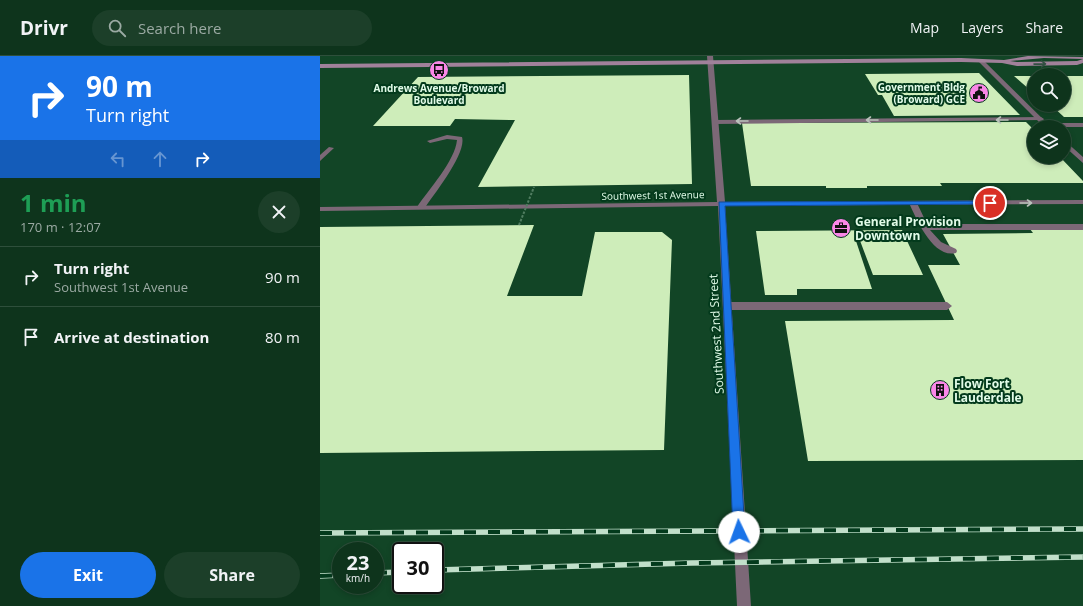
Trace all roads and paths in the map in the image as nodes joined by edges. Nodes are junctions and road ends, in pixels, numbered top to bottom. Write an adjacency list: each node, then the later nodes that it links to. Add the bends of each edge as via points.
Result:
1 (960, 58): 2 (main road); 3 (main road)
2 (979, 58): 4 (main road, via 1017,64 1077,63); 6 (street)
3 (710, 59): 5 (main road); 7 (street, Southwest 2nd Street)
4 (1083, 60)
5 (320, 66)
6 (1041, 119): 7 (street, one-way to 7)
7 (715, 122): 18 (street, Southwest 2nd Street)
8 (1071, 125): 9 (street)
9 (1083, 125)
10 (430, 141): 19 (street, via 455,137 461,141 455,155)
11 (331, 148): 13 (street)
12 (1071, 149): 14 (street)
13 (320, 158)
14 (1083, 161)
15 (534, 187): 21 (path, bridge)
16 (1083, 202): 17 (street, Southwest 1st Avenue, one-way to 16)
17 (913, 203): 18 (street, Southwest 1st Avenue); 22 (street)
18 (721, 204): 19 (street, Southwest 1st Avenue); 25 (street, Southwest 2nd Street)
19 (421, 207): 20 (street, Southwest 1st Avenue)
20 (320, 209)
21 (519, 225)
22 (925, 227): 23 (street); 24 (street, via 940,246)
23 (1083, 227)
24 (953, 251)
25 (728, 306): 26 (street); 27 (street, Southwest 2nd Street)
26 (947, 306)
27 (744, 606)

